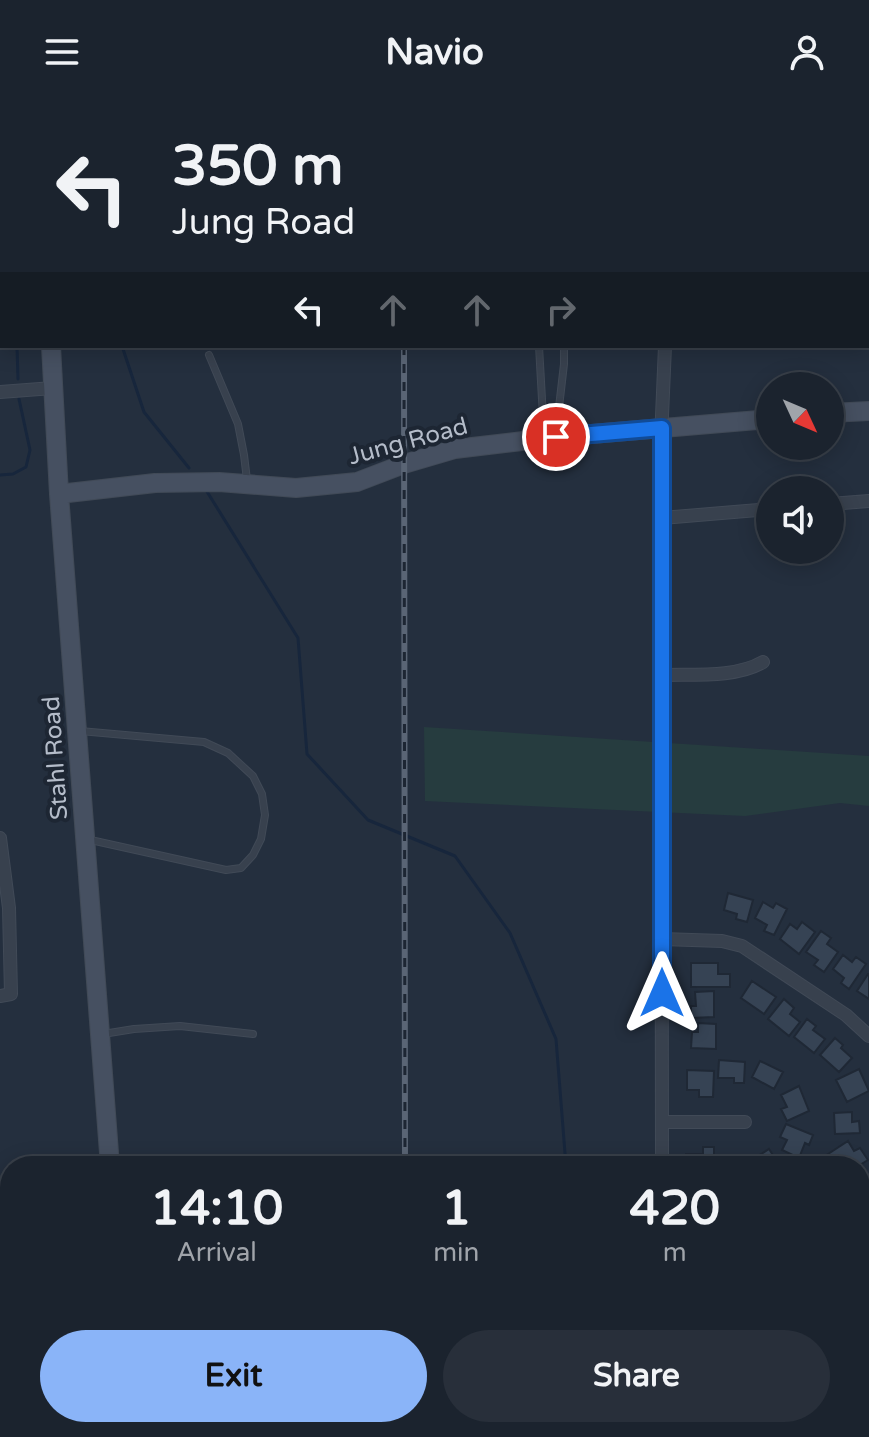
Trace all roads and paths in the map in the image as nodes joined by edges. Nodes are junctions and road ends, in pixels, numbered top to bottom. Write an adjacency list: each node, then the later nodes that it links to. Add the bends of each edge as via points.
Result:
1 (51, 348): 6 (street, Stahl Road)
2 (539, 348): 12 (lane)
3 (564, 348): 12 (lane)
4 (665, 348): 11 (street)
5 (209, 355): 13 (lane, via 238,424)
6 (53, 388): 7 (street); 14 (street, Stahl Road)
7 (0, 392)
8 (869, 411): 9 (street)
9 (844, 412)
10 (756, 420): 11 (street, Jung Road)
11 (662, 428): 12 (street, Jung Road); 18 (street)
12 (550, 438): 13 (street, Jung Road, via 445,452 357,482 296,488)
13 (247, 484): 14 (street, Jung Road, via 155,483)
14 (59, 494): 21 (street, Stahl Road)
15 (869, 501): 16 (street)
16 (844, 503)
17 (756, 510): 18 (street)
18 (662, 518): 20 (street)
19 (763, 662): 20 (street, via 737,672)
20 (662, 675): 24 (street)
21 (77, 730): 23 (street, Stahl Road); 23 (lane, via 204,742 228,753 253,776 265,815 261,839 241,868 226,870)
22 (0, 838): 25 (street, via 9,908 11,994)
23 (85, 839): 27 (street, Stahl Road)
24 (662, 939): 28 (street, via 742,946); 29 (street)
25 (0, 996)
26 (253, 1034): 27 (lane, via 180,1026)
27 (100, 1035): 31 (street, Stahl Road)
28 (869, 1036)
29 (662, 1122): 30 (street); 32 (street)
30 (745, 1122)
31 (109, 1156)
32 (662, 1156)

